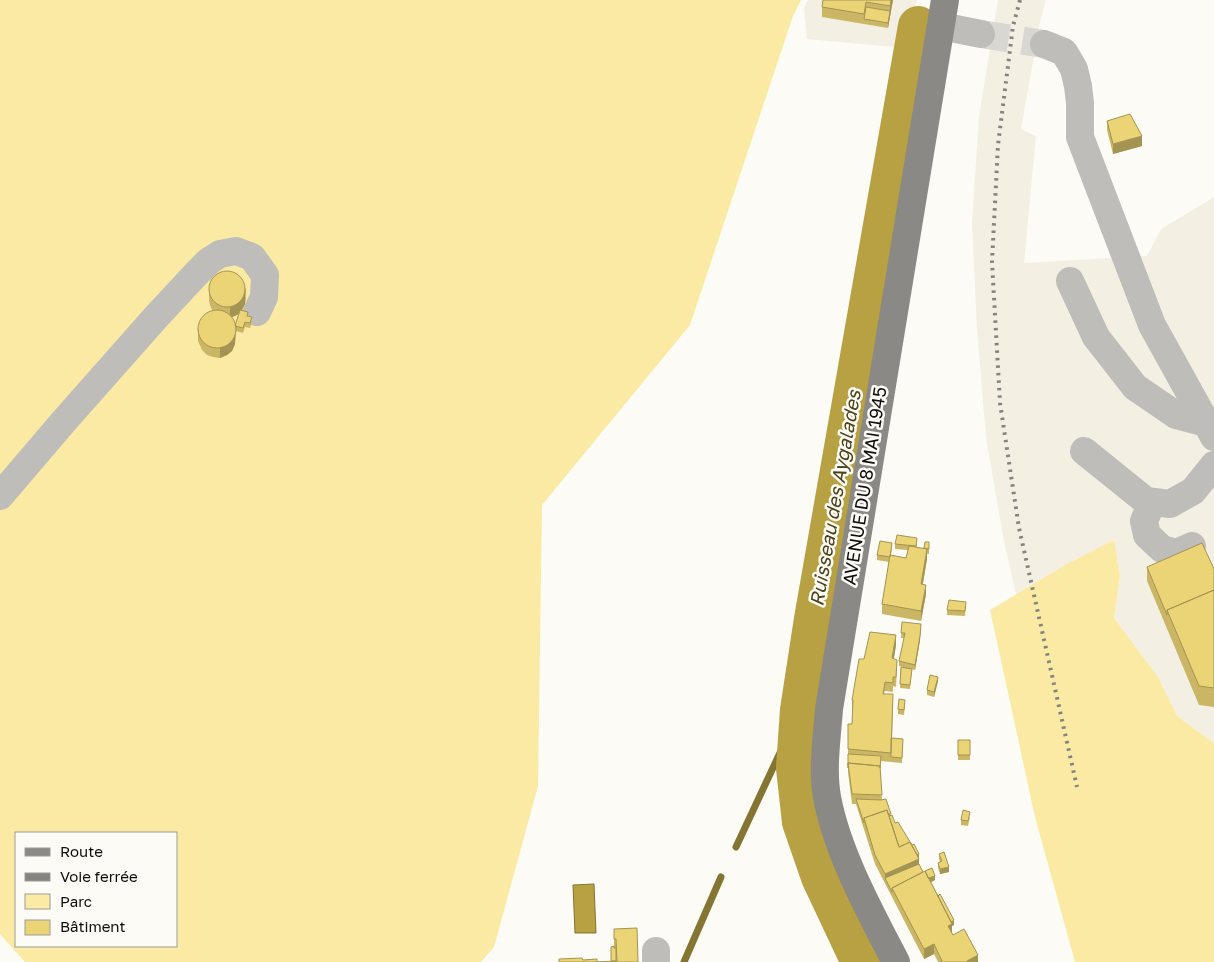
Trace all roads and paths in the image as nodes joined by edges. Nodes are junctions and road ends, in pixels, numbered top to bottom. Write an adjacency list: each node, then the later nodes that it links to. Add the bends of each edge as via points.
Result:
1 (943, 13): 2 (lane); 12 (main road, AVENUE DU 8 MAI 1945, via 829,709 825,764 833,824 849,866)
2 (981, 34)
3 (1044, 44): 6 (lane, via 1064,52 1074,69 1080,103 1080,137 1152,325)
4 (1070, 281): 6 (lane, via 1096,337 1135,387 1176,415)
5 (258, 312): 9 (lane, via 264,297 264,275 252,257 236,251 220,254 196,274 156,318)
6 (1210, 430)
7 (1084, 451): 10 (lane, via 1146,501)
8 (1214, 465): 10 (lane, via 1193,491 1170,504)
9 (0, 496)
10 (1152, 502): 11 (lane, via 1144,521 1147,535 1162,549 1176,553)
11 (1192, 546)
12 (896, 962)

